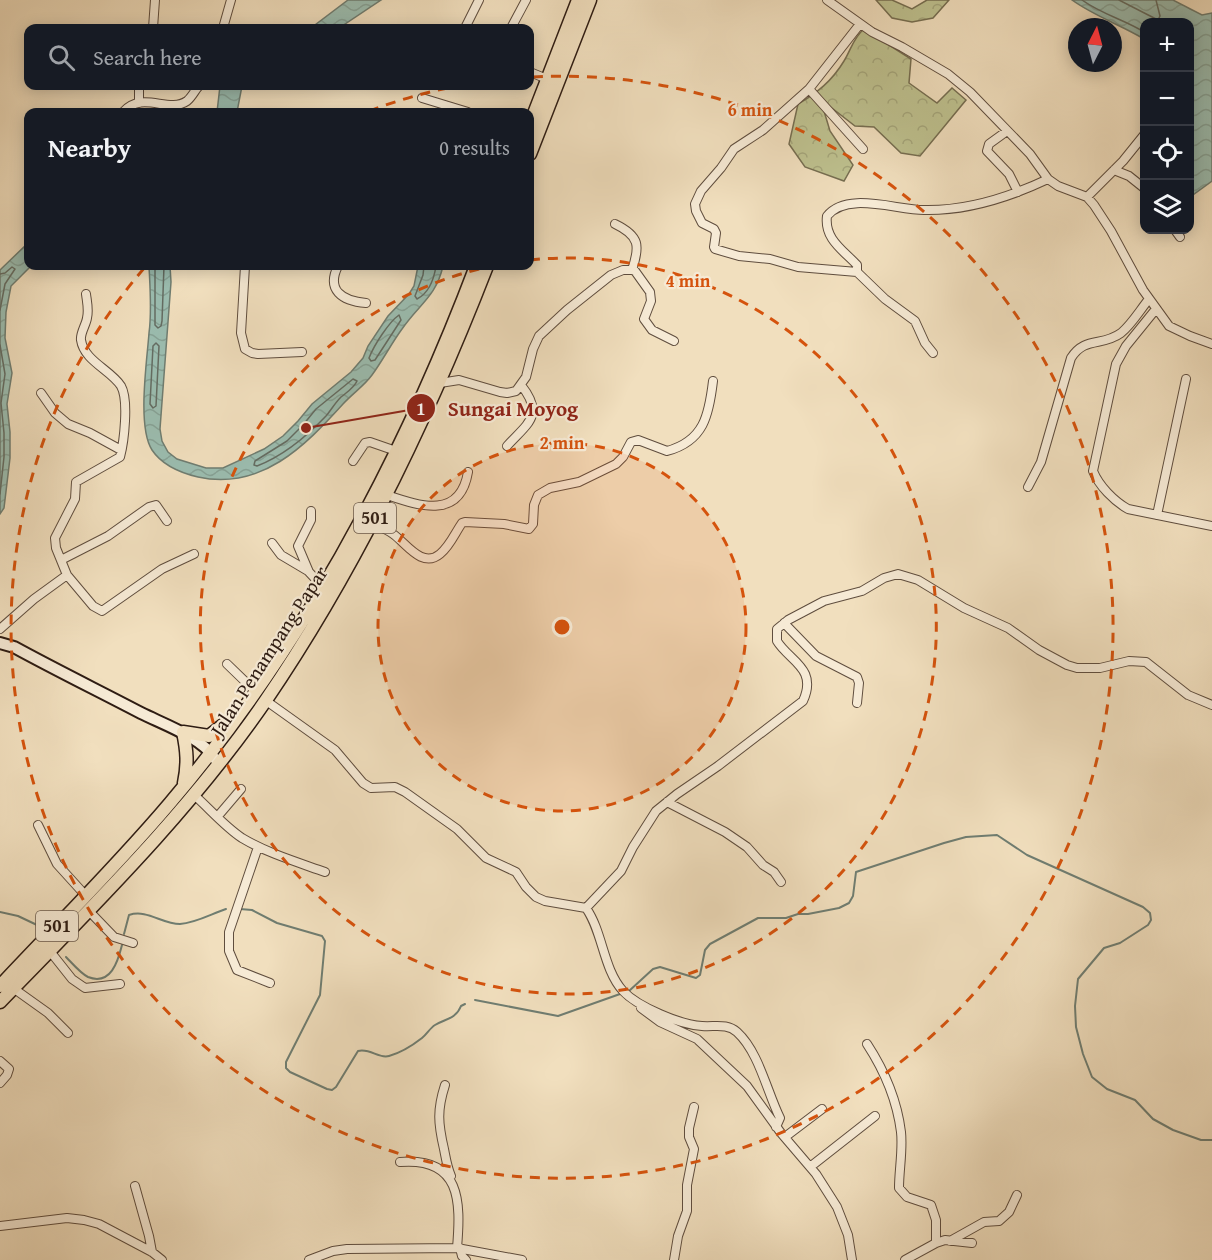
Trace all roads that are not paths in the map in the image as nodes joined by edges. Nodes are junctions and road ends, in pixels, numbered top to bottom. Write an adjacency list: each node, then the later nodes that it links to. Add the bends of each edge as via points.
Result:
1 (155, 0): 8 (street)
2 (231, 0): 9 (street)
3 (479, 0): 10 (street)
4 (526, 0): 11 (street)
5 (578, 0): 14 (main road)
6 (590, 0): 25 (main road)
7 (826, 0): 12 (street)
8 (153, 24)
9 (224, 24)
10 (467, 24)
11 (513, 24)
12 (860, 24): 15 (street); 23 (street, via 948,74)
13 (534, 74): 14 (street)
14 (547, 79): 22 (main road)
15 (809, 89): 26 (street); 40 (street, via 731,153 697,196 696,211 702,223 714,229 714,247 721,252 798,267)
16 (139, 90): 19 (street)
17 (196, 90): 19 (street, via 183,102)
18 (422, 98): 21 (street)
19 (139, 103): 20 (street)
20 (128, 108)
21 (455, 108)
22 (534, 113)
23 (1007, 131): 28 (street); 30 (street, via 989,144 987,151 1009,174)
24 (1140, 140): 27 (street)
25 (534, 144)
26 (863, 149)
27 (1114, 170): 29 (street); 31 (street)
28 (1048, 179): 30 (street); 31 (street)
29 (1140, 183)
30 (1018, 192): 40 (street, via 967,206 934,210 870,204 839,206 827,216 827,232 857,265)
31 (1087, 197): 42 (street)
32 (615, 224): 39 (street, via 636,242 638,253)
33 (1178, 234): 34 (street)
34 (1180, 237)
35 (245, 270): 47 (street, via 241,333 245,349 258,354)
36 (337, 270): 43 (street, via 333,277 336,291)
37 (474, 270): 56 (main road, Jalan Penampang Papar / 501)
38 (485, 270): 51 (main road, Jalan Penampang Papar / 501)
39 (632, 270): 45 (street, via 651,297 644,316 646,324); 52 (street, via 611,275 543,332)
40 (857, 272): 48 (street, via 915,321)
41 (86, 294): 55 (street, via 88,316 83,345 124,393)
42 (1149, 299): 44 (street); 59 (street, via 1121,333 1087,343 1071,358 1041,462)
43 (366, 303)
44 (1156, 309): 46 (street, via 1169,326); 62 (street, via 1116,364 1093,471 1122,505)
45 (674, 341)
46 (1212, 344)
47 (302, 352)
48 (933, 353)
49 (1186, 379): 62 (street)
50 (713, 381): 64 (street, via 707,417 699,432 688,441 667,451 638,440 631,442 616,464 579,482 538,495 529,529 462,523 442,552 430,557 414,554 395,535)
51 (440, 383): 52 (street, via 459,380 507,393); 60 (main road, Jalan Penampang Papar / 501)
52 (521, 385): 54 (street, via 532,398 534,410 532,418)
53 (41, 393): 55 (street, via 68,424)
54 (507, 446)
55 (121, 450): 68 (street, via 120,456 76,482 75,499 55,538)
56 (396, 451): 57 (street, via 365,443); 71 (main road, Jalan Penampang Papar / 501)
57 (353, 461)
58 (468, 472): 60 (street, via 464,489 444,505 426,507)
59 (1028, 487)
60 (387, 495): 64 (main road, Jalan Penampang Papar / 501)
61 (311, 511): 69 (street, via 311,520 298,546)
62 (1156, 515): 65 (street)
63 (167, 521): 68 (street, via 156,505 108,537)
64 (372, 524): 76 (main road, Jalan Penampang Papar / 501, via 330,597)
65 (1212, 526)
66 (272, 543): 69 (street, via 281,555)
67 (194, 554): 70 (street, via 162,569 102,611)
68 (61, 560): 70 (street)
69 (309, 572): 71 (street)
70 (67, 575): 73 (street)
71 (323, 587): 76 (main road, Jalan Penampang Papar / 501)
72 (784, 623): 77 (street, via 816,656 857,677); 78 (street, via 824,601 861,591 898,574 918,580 964,608 1008,628 1067,665 1100,668 1129,661 1146,662 1188,695); 85 (street, via 777,629 776,637 779,645 801,665 807,687 803,701)
73 (0, 629)
74 (0, 643): 80 (main road)
75 (227, 664): 76 (street)
76 (261, 696): 79 (main road, Jalan Penampang Papar / 501); 82 (main road, Jalan Penampang Papar / 501); 92 (street, via 335,750 363,783 371,788 395,787 405,792 458,829 486,858 516,872 536,897)
77 (857, 703)
78 (1212, 705)
79 (237, 718): 80 (main road, via 209,736); 81 (main road, Jalan Penampang Papar / 501)
80 (183, 732): 81 (main road); 84 (main road)
81 (211, 752): 82 (main road); 84 (main road, Jalan Penampang Papar / 501)
82 (215, 767): 84 (main road, Jalan Penampang Papar / 501)
83 (241, 789): 86 (street)
84 (188, 790): 86 (street); 91 (main road, Jalan Penampang Papar / 501); 93 (main road, Jalan Penampang Papar / 501, via 128,870)
85 (666, 802): 90 (street, via 745,845); 92 (street, via 656,811 621,871)
86 (218, 816): 88 (street)
87 (38, 825): 91 (street, via 57,864)
88 (258, 846): 89 (street); 97 (street, via 229,932 228,951 237,970)
89 (325, 872)
90 (781, 882)
91 (86, 896): 94 (main road, Jalan Penampang Papar / 501)
92 (586, 908): 101 (street, via 619,985)
93 (84, 915): 94 (main road, via 67,924); 95 (street, via 114,937); 96 (main road, Jalan Penampang Papar / 501)
94 (63, 920): 99 (main road, Jalan Penampang Papar / 501)
95 (133, 943)
96 (49, 950): 98 (street, via 72,980 85,988); 100 (main road, Jalan Penampang Papar / 501)
97 (270, 983)
98 (120, 984)
99 (0, 986)
100 (13, 988): 102 (main road, Jalan Penampang Papar / 501); 105 (street)
101 (633, 999): 103 (street); 104 (street, via 660,1022)
102 (0, 1002)
103 (701, 1026): 104 (street); 113 (street, via 732,1028 746,1043 780,1118)
104 (685, 1032): 113 (street, via 747,1086)
105 (68, 1033)
106 (867, 1044): 122 (street, via 879,1061 897,1111 901,1132 899,1188 907,1197 931,1205 936,1220)
107 (0, 1060): 108 (street, via 9,1069)
108 (0, 1083)
109 (445, 1084): 118 (street, via 438,1117 446,1165)
110 (694, 1107): 129 (street, via 689,1128 694,1149 687,1211)
111 (822, 1109): 114 (street)
112 (875, 1116): 116 (street)
113 (776, 1126): 114 (street)
114 (785, 1137): 116 (street)
115 (400, 1162): 118 (street, via 418,1161 439,1168)
116 (810, 1167): 130 (street, via 842,1215)
117 (135, 1186): 124 (street)
118 (455, 1188): 125 (street)
119 (1017, 1195): 121 (street, via 1010,1212 999,1221 984,1222)
120 (0, 1226): 124 (street, via 67,1218 84,1220)
121 (950, 1241): 122 (street); 123 (street)
122 (936, 1243): 131 (street)
123 (972, 1243)
124 (152, 1252): 126 (street)
125 (460, 1254): 127 (street, via 347,1249); 128 (street)
126 (162, 1260)
127 (309, 1260)
128 (522, 1260)
129 (674, 1260)
130 (852, 1260)
131 (905, 1260)

